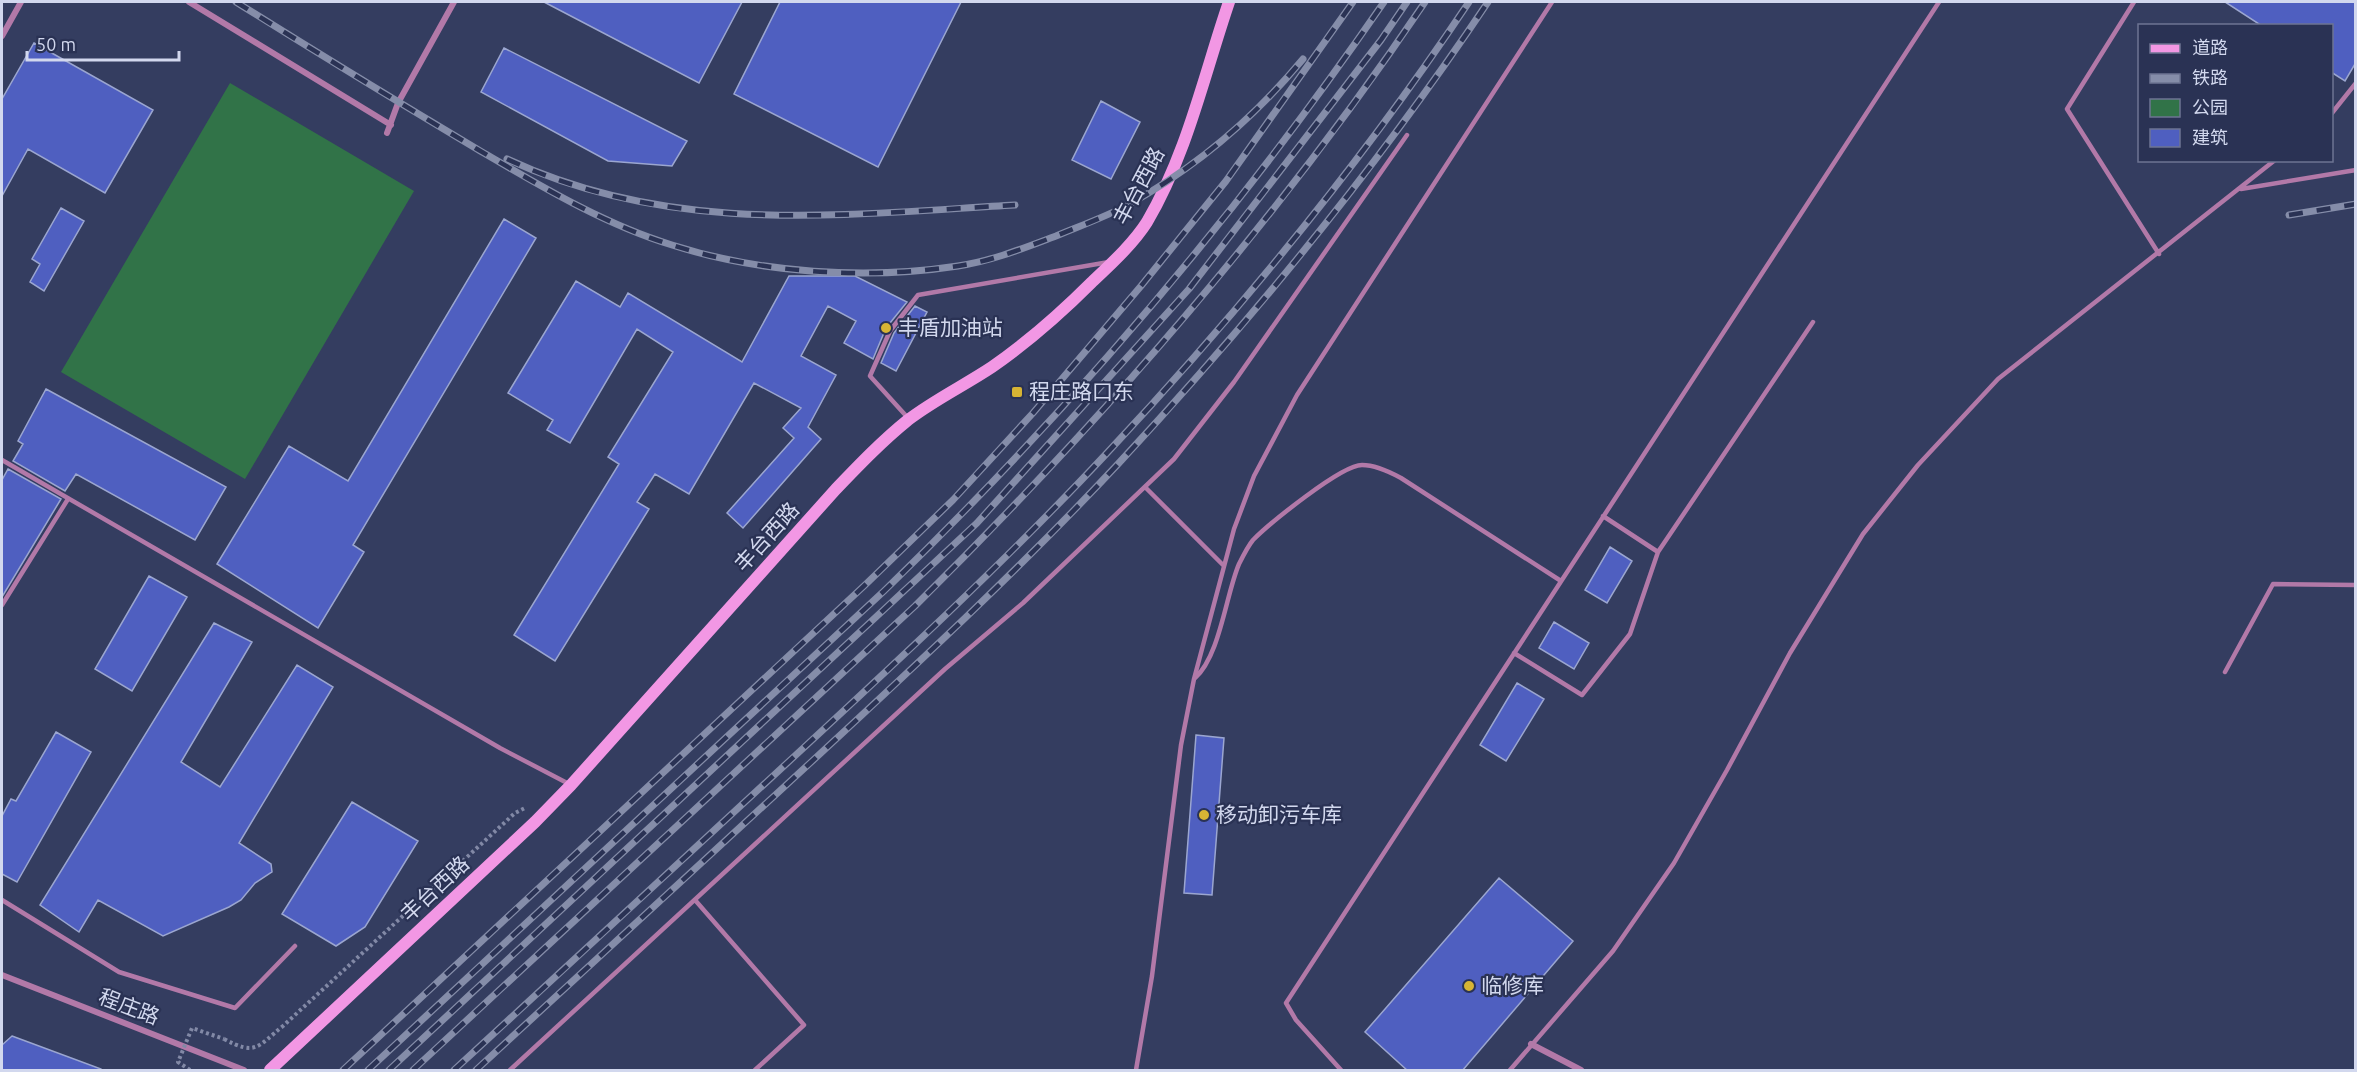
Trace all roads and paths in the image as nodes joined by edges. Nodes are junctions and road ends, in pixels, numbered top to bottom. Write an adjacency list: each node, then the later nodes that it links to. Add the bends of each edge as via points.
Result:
1 (21, 2): 8 (street)
2 (189, 2): 11 (street)
3 (454, 2): 11 (street, via 398,103)
4 (1229, 2): 18 (main road, 丰台西路, via 1170,180 1146,224)
5 (1552, 2): 26 (lane, via 1297,395 1254,476)
6 (1939, 2): 24 (lane)
7 (2134, 2): 17 (lane, via 2067,109)
8 (2, 36)
9 (2355, 83): 10 (lane)
10 (2333, 110)
11 (391, 125): 12 (street)
12 (387, 133)
13 (1407, 135): 22 (lane, via 1233,382 1174,459)
14 (2273, 162): 16 (lane)
15 (2355, 170): 16 (lane)
16 (2239, 190): 17 (lane)
17 (2158, 254): 39 (lane, via 1998,379 1918,465 1870,526 1790,653 1674,863 1613,951)
18 (1115, 261): 20 (main road, 丰台西路, via 1027,341); 20 (lane, via 918,295 890,331 870,376)
19 (1813, 321): 25 (lane)
20 (909, 419): 33 (main road, 丰台西路, via 836,489)
21 (2, 460): 23 (lane)
22 (1145, 487): 26 (lane); 36 (lane, via 1023,603 945,669)
23 (68, 499): 29 (lane); 33 (lane)
24 (1603, 516): 25 (lane); 27 (lane)
25 (1658, 552): 30 (lane, via 1630,634 1582,695)
26 (1224, 565): 32 (lane)
27 (1561, 581): 30 (lane); 32 (lane, via 1401,478 1360,465 1318,488 1251,542 1239,564 1218,636 1201,673)
28 (2355, 585): 31 (lane, via 2273,584)
29 (2, 605)
30 (1514, 653): 46 (lane, via 1286,1003)
31 (2225, 672)
32 (1194, 679): 45 (lane, via 1181,745)
33 (571, 785): 42 (main road, 丰台西路)
34 (534, 804): 40 (path, bridge, via 515,813 256,1048 242,1048 192,1028 178,1062)
35 (2, 900): 37 (lane, via 119,972 234,1008)
36 (694, 900): 43 (lane); 44 (lane, via 804,1025)
37 (295, 946)
38 (2, 975): 41 (street, 程庄路)
39 (1531, 1044): 47 (lane); 48 (street)
40 (190, 1071)
41 (244, 1071)
42 (270, 1071)
43 (510, 1071)
44 (755, 1071)
45 (1136, 1071)
46 (1341, 1071)
47 (1510, 1071)
48 (1581, 1071)

